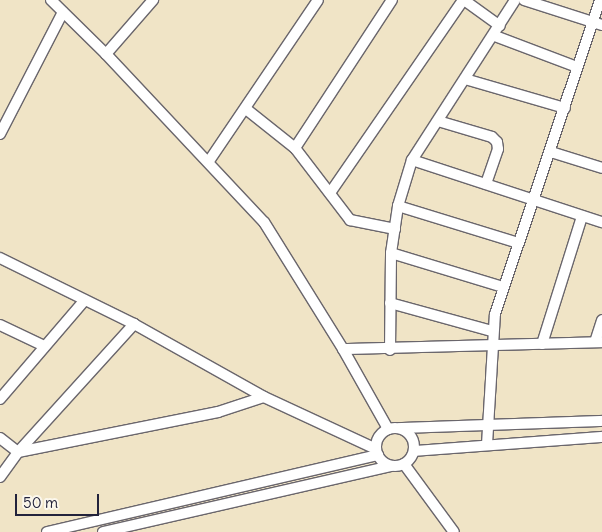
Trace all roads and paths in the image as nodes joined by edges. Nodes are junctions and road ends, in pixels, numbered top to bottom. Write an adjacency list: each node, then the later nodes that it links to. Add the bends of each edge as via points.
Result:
1 (51, 0): 9 (street)
2 (153, 0): 13 (street)
3 (318, 0): 17 (street)
4 (392, 0): 20 (street)
5 (464, 0): 11 (street); 26 (street)
6 (516, 0): 11 (street)
7 (524, 0): 10 (street)
8 (600, 0): 10 (street)
9 (63, 12): 13 (street); 19 (street)
10 (597, 23): 14 (street)
11 (500, 26): 12 (street)
12 (495, 36): 14 (street); 15 (street)
13 (106, 54): 23 (street)
14 (577, 67): 16 (street)
15 (465, 79): 16 (street); 18 (street)
16 (564, 108): 21 (street)
17 (246, 109): 20 (street); 23 (street)
18 (438, 121): 22 (street); 25 (street, via 492,137 497,142 498,149)
19 (0, 134)
20 (295, 148): 26 (street)
21 (551, 152): 24 (street); 27 (street)
22 (412, 160): 25 (street); 28 (street)
23 (209, 161): 46 (street, via 274,234)
24 (601, 166)
25 (486, 184): 27 (street)
26 (330, 193): 31 (street, via 353,222)
27 (534, 200): 29 (street); 32 (street)
28 (398, 206): 31 (street); 32 (street)
29 (582, 216): 30 (street); 43 (street)
30 (602, 222)
31 (395, 229): 33 (street)
32 (518, 243): 35 (street)
33 (391, 253): 35 (street); 37 (street)
34 (0, 258): 36 (street)
35 (503, 287): 41 (street)
36 (85, 300): 39 (street); 45 (street)
37 (390, 303): 41 (street); 47 (street)
38 (602, 320): 42 (street)
39 (134, 324): 48 (street); 58 (street)
40 (0, 325): 45 (street)
41 (492, 331): 44 (street)
42 (599, 342): 43 (street)
43 (542, 344): 44 (street)
44 (492, 345): 47 (street); 51 (street)
45 (44, 346): 49 (street)
46 (343, 348): 47 (street); 53 (street)
47 (390, 350)
48 (264, 397): 58 (street, via 218,412); 59 (street)
49 (0, 399)
50 (602, 421): 51 (street)
51 (488, 423): 52 (street); 56 (street)
52 (400, 428): 53 (street); 57 (street, via 412,437)
53 (388, 429): 59 (street, via 377,440)
54 (602, 437): 56 (street)
55 (0, 438): 58 (street)
56 (487, 444): 57 (street)
57 (414, 451): 60 (street)
58 (18, 452): 62 (street)
59 (377, 452): 61 (street); 63 (street)
60 (404, 464): 61 (street); 65 (street)
61 (392, 466): 64 (street)
62 (0, 477)
63 (47, 532)
64 (103, 532)
65 (454, 532)

